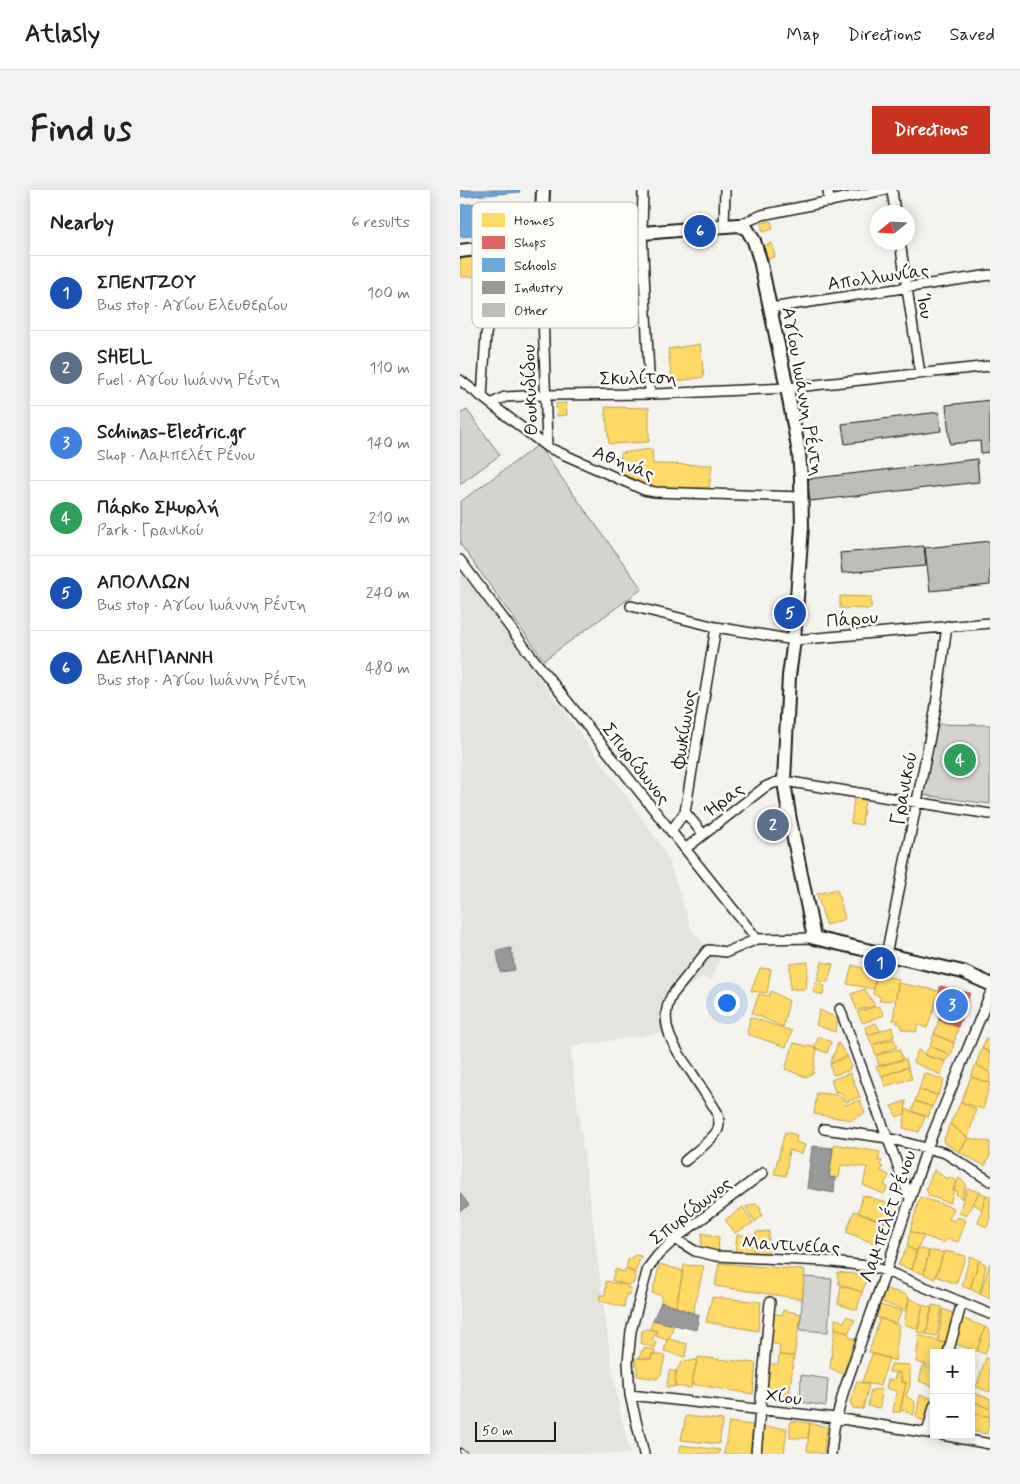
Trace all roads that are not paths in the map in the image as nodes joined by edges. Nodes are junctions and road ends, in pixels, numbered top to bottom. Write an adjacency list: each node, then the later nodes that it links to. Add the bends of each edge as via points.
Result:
1 (643, 190): 11 (street)
2 (725, 190): 9 (street)
3 (828, 190): 6 (street)
4 (884, 190): 6 (street)
5 (892, 190): 7 (street)
6 (829, 202): 8 (street, via 762,215)
7 (894, 205)
8 (738, 225): 9 (street); 15 (street, Αγίου Ιωάννη Ρέντη, via 746,229 757,250)
9 (724, 226): 11 (street)
10 (638, 233): 11 (street)
11 (642, 233): 22 (street)
12 (901, 250): 14 (street, Ίου)
13 (990, 275): 14 (street, Απολλωνίας)
14 (907, 288): 15 (street, Απολλωνίας); 19 (street, Ίου)
15 (770, 308): 21 (street, Αγίου Ιωάννη Ρέντη)
16 (488, 328): 24 (street)
17 (544, 328): 23 (street, Θουκυδίδου)
18 (990, 366): 19 (street, Σκυλίτση)
19 (920, 374): 21 (street, Σκυλίτση)
20 (460, 380): 24 (street, Αθηνάς)
21 (787, 388): 22 (street, Σκυλίτση); 27 (street, Αγίου Ιωάννη Ρέντη, via 799,453)
22 (650, 394): 23 (street, Σκυλίτση)
23 (545, 395): 25 (street, Σκυλίτση, via 505,398); 26 (street, Θουκυδίδου)
24 (482, 397): 25 (street, Αθηνάς)
25 (492, 404): 26 (street, Αθηνάς)
26 (547, 447): 27 (street, Αθηνάς, via 633,486 655,492)
27 (802, 497): 33 (street, Αγίου Ιωάννη Ρέντη)
28 (460, 560): 38 (street, Σπυρίδωνος)
29 (631, 606): 32 (street, Πάρου)
30 (990, 624): 31 (street, Πάρου)
31 (947, 626): 33 (street, Πάρου); 35 (street, Γρανικού)
32 (716, 627): 33 (street, Πάρου); 36 (street, Φωκίωνος)
33 (794, 640): 34 (street, Αγίου Ιωάννη Ρέντη)
34 (784, 781): 35 (street); 39 (street, Ήρας, via 765,787); 41 (street, Αγίου Ιωάννη Ρέντη)
35 (916, 801): 37 (street); 43 (street, Γρανικού)
36 (685, 812): 38 (street, Φωκίωνος); 39 (street)
37 (990, 814)
38 (670, 831): 40 (street, Σπυρίδωνος)
39 (702, 834): 40 (street, Ήρας)
40 (685, 849): 42 (street, Σπυρίδωνος)
41 (814, 938): 42 (street); 43 (street)
42 (757, 939): 50 (street, via 727,952 708,950 668,1002 666,1019 670,1040 719,1120 715,1134)
43 (886, 955): 44 (street, via 963,972)
44 (990, 984)
45 (990, 994): 49 (street, Λαμπελέτ Ρένου)
46 (840, 1009): 48 (street)
47 (824, 1129): 48 (street)
48 (888, 1138): 49 (street); 53 (street)
49 (927, 1148): 52 (street, via 945,1153); 53 (street, Λαμπελέτ Ρένου)
50 (685, 1161)
51 (763, 1173): 54 (street, Σπυρίδωνος)
52 (990, 1181)
53 (910, 1199): 55 (street, Λαμπελέτ Ρένου)
54 (675, 1239): 55 (street, Μαντινείας, via 695,1251 716,1256 831,1262); 60 (street, Σπυρίδωνος, via 648,1268 631,1331 628,1362)
55 (886, 1271): 57 (street, Μαντινείας); 62 (street, Λαμπελέτ Ρένου)
56 (770, 1302): 61 (street)
57 (962, 1302): 58 (street, Μαντινείας); 59 (street)
58 (990, 1314)
59 (949, 1349)
60 (630, 1395): 61 (street, Χίου); 66 (street, Σπυρίδωνος)
61 (760, 1409): 62 (street, Χίου); 67 (street)
62 (836, 1418): 63 (street, Χίου); 68 (street, Λαμπελέτ Ρένου)
63 (930, 1433)
64 (963, 1439): 65 (street)
65 (990, 1444)
66 (644, 1454)
67 (756, 1454)
68 (831, 1454)

